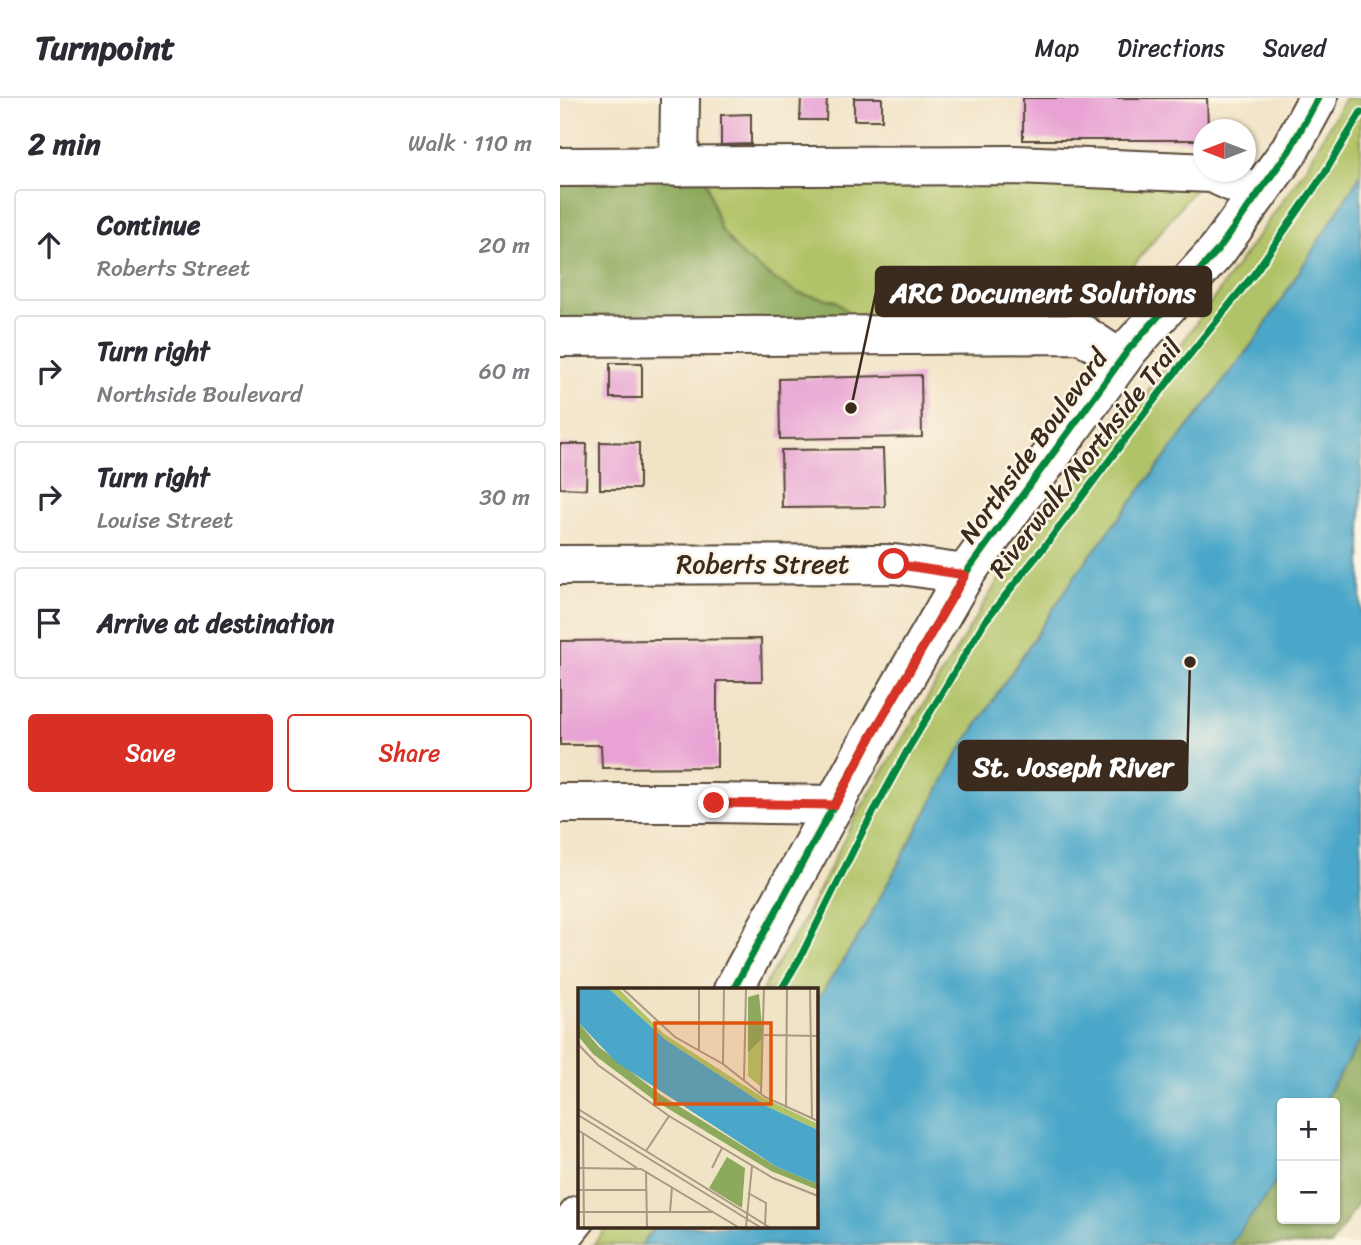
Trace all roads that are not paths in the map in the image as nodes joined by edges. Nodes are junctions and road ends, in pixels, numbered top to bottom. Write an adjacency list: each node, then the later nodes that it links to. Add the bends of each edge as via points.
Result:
1 (680, 98): 4 (street)
2 (1318, 98): 5 (street, Northside Boulevard)
3 (560, 167): 4 (street)
4 (679, 167): 5 (street, via 1016,165 1212,173)
5 (1258, 194): 7 (street, Northside Boulevard, via 1217,251)
6 (560, 337): 7 (street, via 1082,334)
7 (1121, 360): 9 (street, Northside Boulevard)
8 (560, 565): 9 (street, Roberts Street, via 894,564)
9 (965, 575): 11 (street, Northside Boulevard)
10 (560, 803): 11 (street)
11 (835, 805): 12 (street, Northside Boulevard)
12 (734, 988)
13 (578, 1217): 14 (street)
14 (560, 1239)

